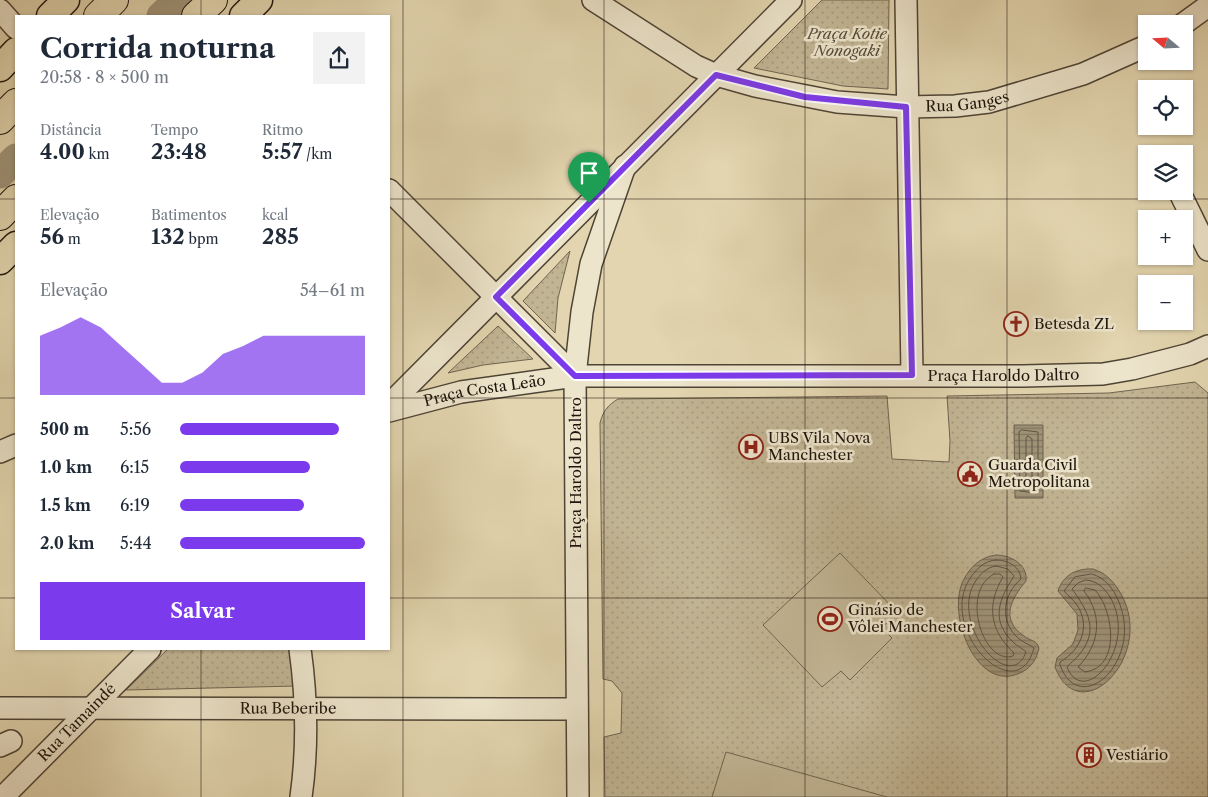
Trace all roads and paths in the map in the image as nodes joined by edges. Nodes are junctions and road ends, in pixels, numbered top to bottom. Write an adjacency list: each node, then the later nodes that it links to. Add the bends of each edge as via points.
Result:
1 (66, 0): 9 (main road)
2 (114, 0): 10 (highway)
3 (259, 0): 11 (main road)
4 (593, 0): 17 (street, Rua Ganges, via 696,66)
5 (791, 0): 17 (street)
6 (906, 0): 19 (street)
7 (1208, 6): 12 (street)
8 (0, 10): 13 (street)
9 (51, 15)
10 (99, 15)
11 (244, 15)
12 (1193, 17)
13 (15, 27)
14 (1138, 50): 19 (street, Rua Ganges, via 1104,67 1011,97 956,106)
15 (15, 52): 16 (main road)
16 (0, 68)
17 (716, 75): 19 (street, Rua Ganges, via 805,97); 21 (street)
18 (15, 104): 20 (highway)
19 (906, 107): 31 (street)
20 (0, 120)
21 (625, 166): 29 (street); 32 (street, via 591,264)
22 (390, 191): 29 (street)
23 (15, 200): 25 (highway)
24 (1183, 200): 27 (street)
25 (0, 216)
26 (15, 247): 28 (main road)
27 (1208, 250)
28 (0, 261)
29 (496, 297): 32 (street); 33 (street)
30 (1202, 354): 31 (street, Praça Haroldo Daltro, via 1103,374)
31 (912, 375): 32 (street, Praça Haroldo Daltro)
32 (575, 376): 34 (street, Praça Costa Leão, via 461,392); 42 (street, Praça Haroldo Daltro)
33 (390, 404)
34 (390, 411)
35 (15, 445): 36 (street)
36 (0, 452)
37 (149, 650): 39 (street, Rua Tamaindé)
38 (300, 650): 41 (street)
39 (94, 707): 40 (street, Rua Beberibe); 41 (street, Rua Beberibe); 43 (street, Rua Tamaindé)
40 (0, 708)
41 (306, 709): 42 (street, Rua Beberibe); 44 (street, via 306,762)
42 (576, 709): 45 (street, Praça Haroldo Daltro)
43 (3, 797)
44 (301, 797)
45 (578, 797)

